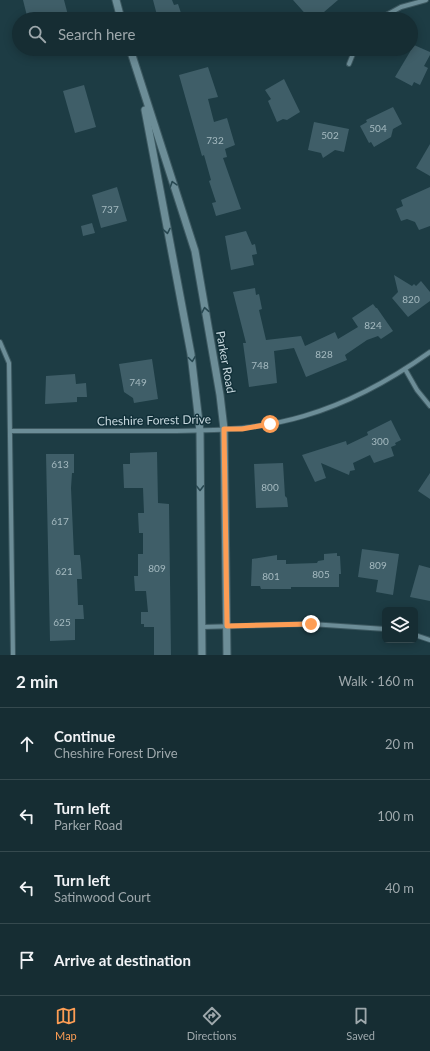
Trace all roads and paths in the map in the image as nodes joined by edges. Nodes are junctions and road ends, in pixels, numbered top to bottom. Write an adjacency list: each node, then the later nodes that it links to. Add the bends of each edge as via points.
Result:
1 (116, 0): 3 (street)
2 (426, 0): 4 (street)
3 (119, 12)
4 (392, 12)
5 (132, 56): 8 (street, Parker Road)
6 (352, 56): 7 (street)
7 (348, 64)
8 (139, 83): 13 (street, Parker Road, one-way to 8, via 195,251); 15 (street, Parker Road, one-way to 15, via 191,354)
9 (0, 342): 14 (street, via 9,363)
10 (430, 352): 11 (street, Cheshire Forest Drive)
11 (405, 369): 12 (street); 13 (street, Cheshire Forest Drive, via 373,388 332,407 242,429)
12 (430, 406)
13 (224, 429): 15 (street, Cheshire Forest Drive); 16 (street, Parker Road)
14 (10, 431): 15 (street, Cheshire Forest Drive); 21 (street)
15 (200, 431): 17 (street, Parker Road, one-way to 17)
16 (227, 626): 17 (street); 18 (street, via 311,624); 23 (street, Parker Road)
17 (202, 627): 22 (street, Parker Road)
18 (382, 629)
19 (418, 637): 20 (street)
20 (430, 640)
21 (13, 655)
22 (202, 655)
23 (227, 655)

